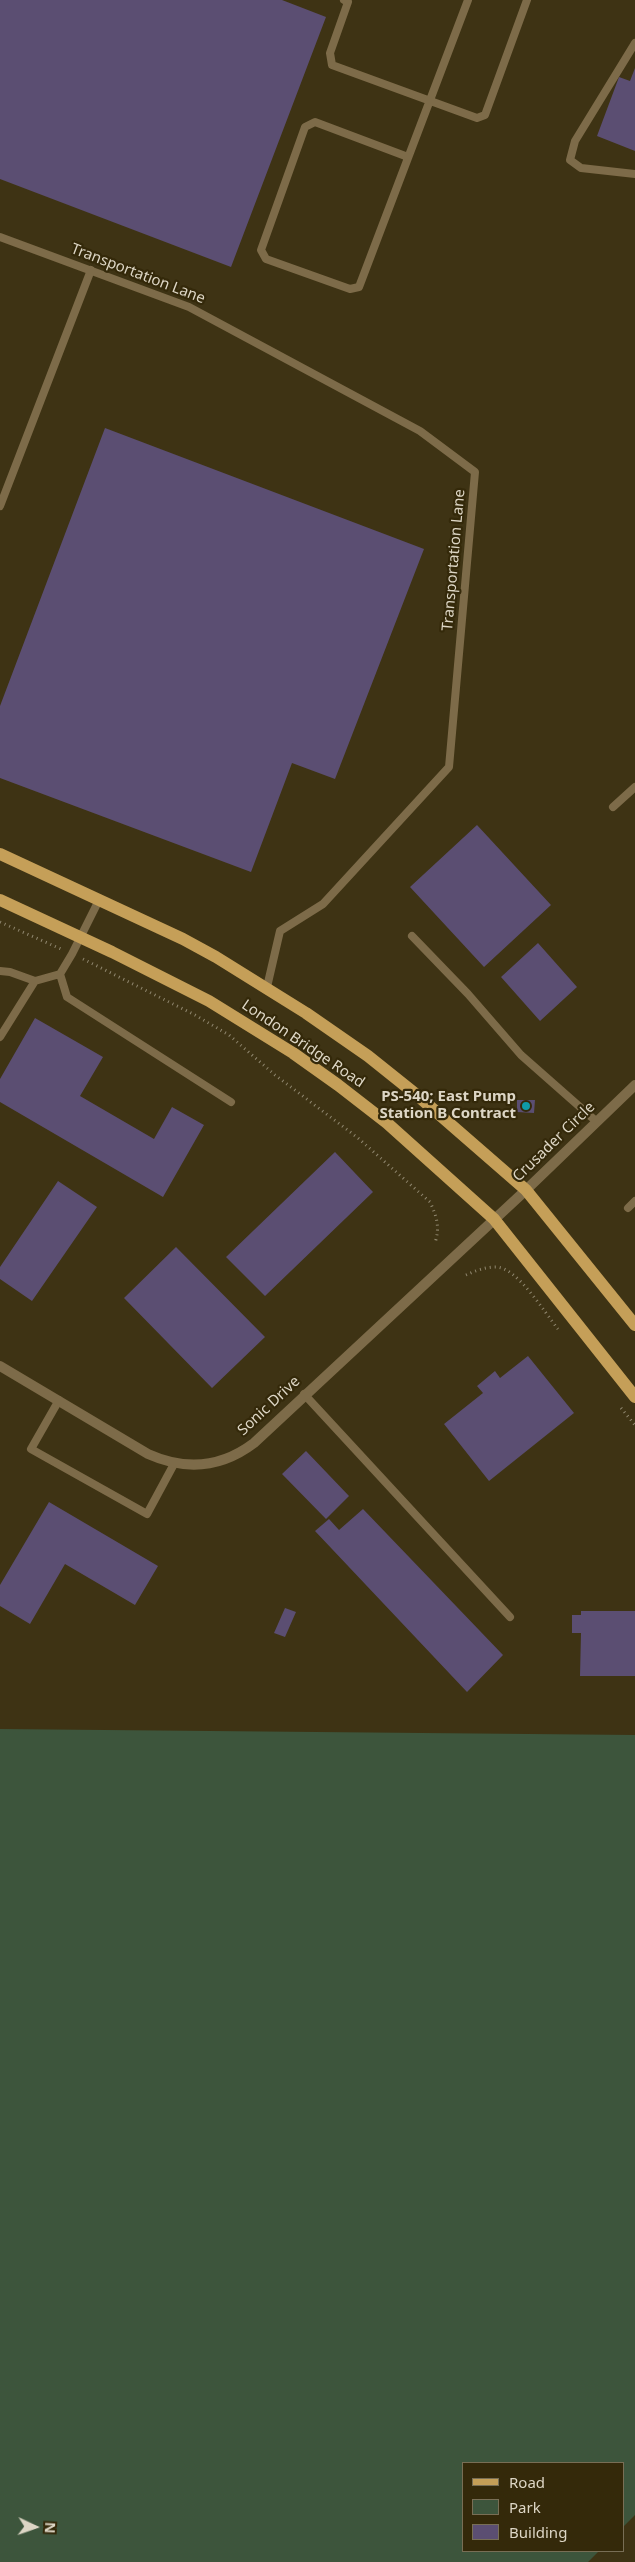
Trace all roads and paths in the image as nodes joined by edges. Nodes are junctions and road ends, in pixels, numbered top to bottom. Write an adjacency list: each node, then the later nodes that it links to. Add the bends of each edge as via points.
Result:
1 (344, 0): 5 (lane, via 348,2 330,53 332,65)
2 (468, 0): 5 (lane)
3 (527, 0): 5 (lane, via 485,115 476,118)
4 (635, 43): 7 (lane, via 575,140 570,160 581,168)
5 (429, 101): 6 (lane)
6 (408, 157): 6 (lane, via 358,287 350,289 266,259 261,250 305,128 315,122)
7 (635, 174)
8 (0, 237): 9 (lane, Transportation Lane)
9 (91, 270): 10 (lane); 23 (lane, Transportation Lane, via 189,307 420,431 475,472 450,767 322,904 280,930)
10 (0, 506)
11 (635, 788): 12 (lane)
12 (613, 807)
13 (0, 854): 15 (main road, London Bridge Road)
14 (0, 900): 18 (main road, London Bridge Road)
15 (99, 900): 18 (lane); 23 (main road, London Bridge Road, via 183,939)
16 (0, 922): 19 (path)
17 (412, 936): 27 (lane, via 521,1054)
18 (81, 937): 19 (lane); 31 (main road, London Bridge Road, via 209,1001 293,1053 387,1123)
19 (72, 954): 21 (lane); 32 (path, via 195,1015 228,1035 275,1076 358,1138 430,1202 438,1231)
20 (0, 971): 22 (lane)
21 (60, 974): 22 (lane); 26 (lane, via 67,997)
22 (35, 981): 24 (lane)
23 (266, 987): 28 (main road, London Bridge Road, via 368,1056)
24 (0, 1037)
25 (635, 1085): 27 (street, Crusader Circle)
26 (231, 1102)
27 (597, 1122): 28 (street, Crusader Circle)
28 (526, 1190): 31 (street, Crusader Circle); 34 (main road, London Bridge Road)
29 (635, 1202): 30 (lane)
30 (628, 1208)
31 (494, 1219): 37 (street, Sonic Drive); 38 (main road, London Bridge Road)
32 (435, 1243)
33 (466, 1275): 35 (path, via 497,1267 510,1271)
34 (635, 1325)
35 (563, 1335)
36 (0, 1366): 39 (street, Sonic Drive)
37 (304, 1394): 42 (street, Sonic Drive, via 241,1453 203,1466); 43 (lane)
38 (635, 1397)
39 (59, 1400): 42 (street, Sonic Drive, via 148,1454); 42 (lane, via 31,1449 147,1514)
40 (617, 1403): 41 (path)
41 (635, 1425)
42 (174, 1464)
43 (510, 1616)

